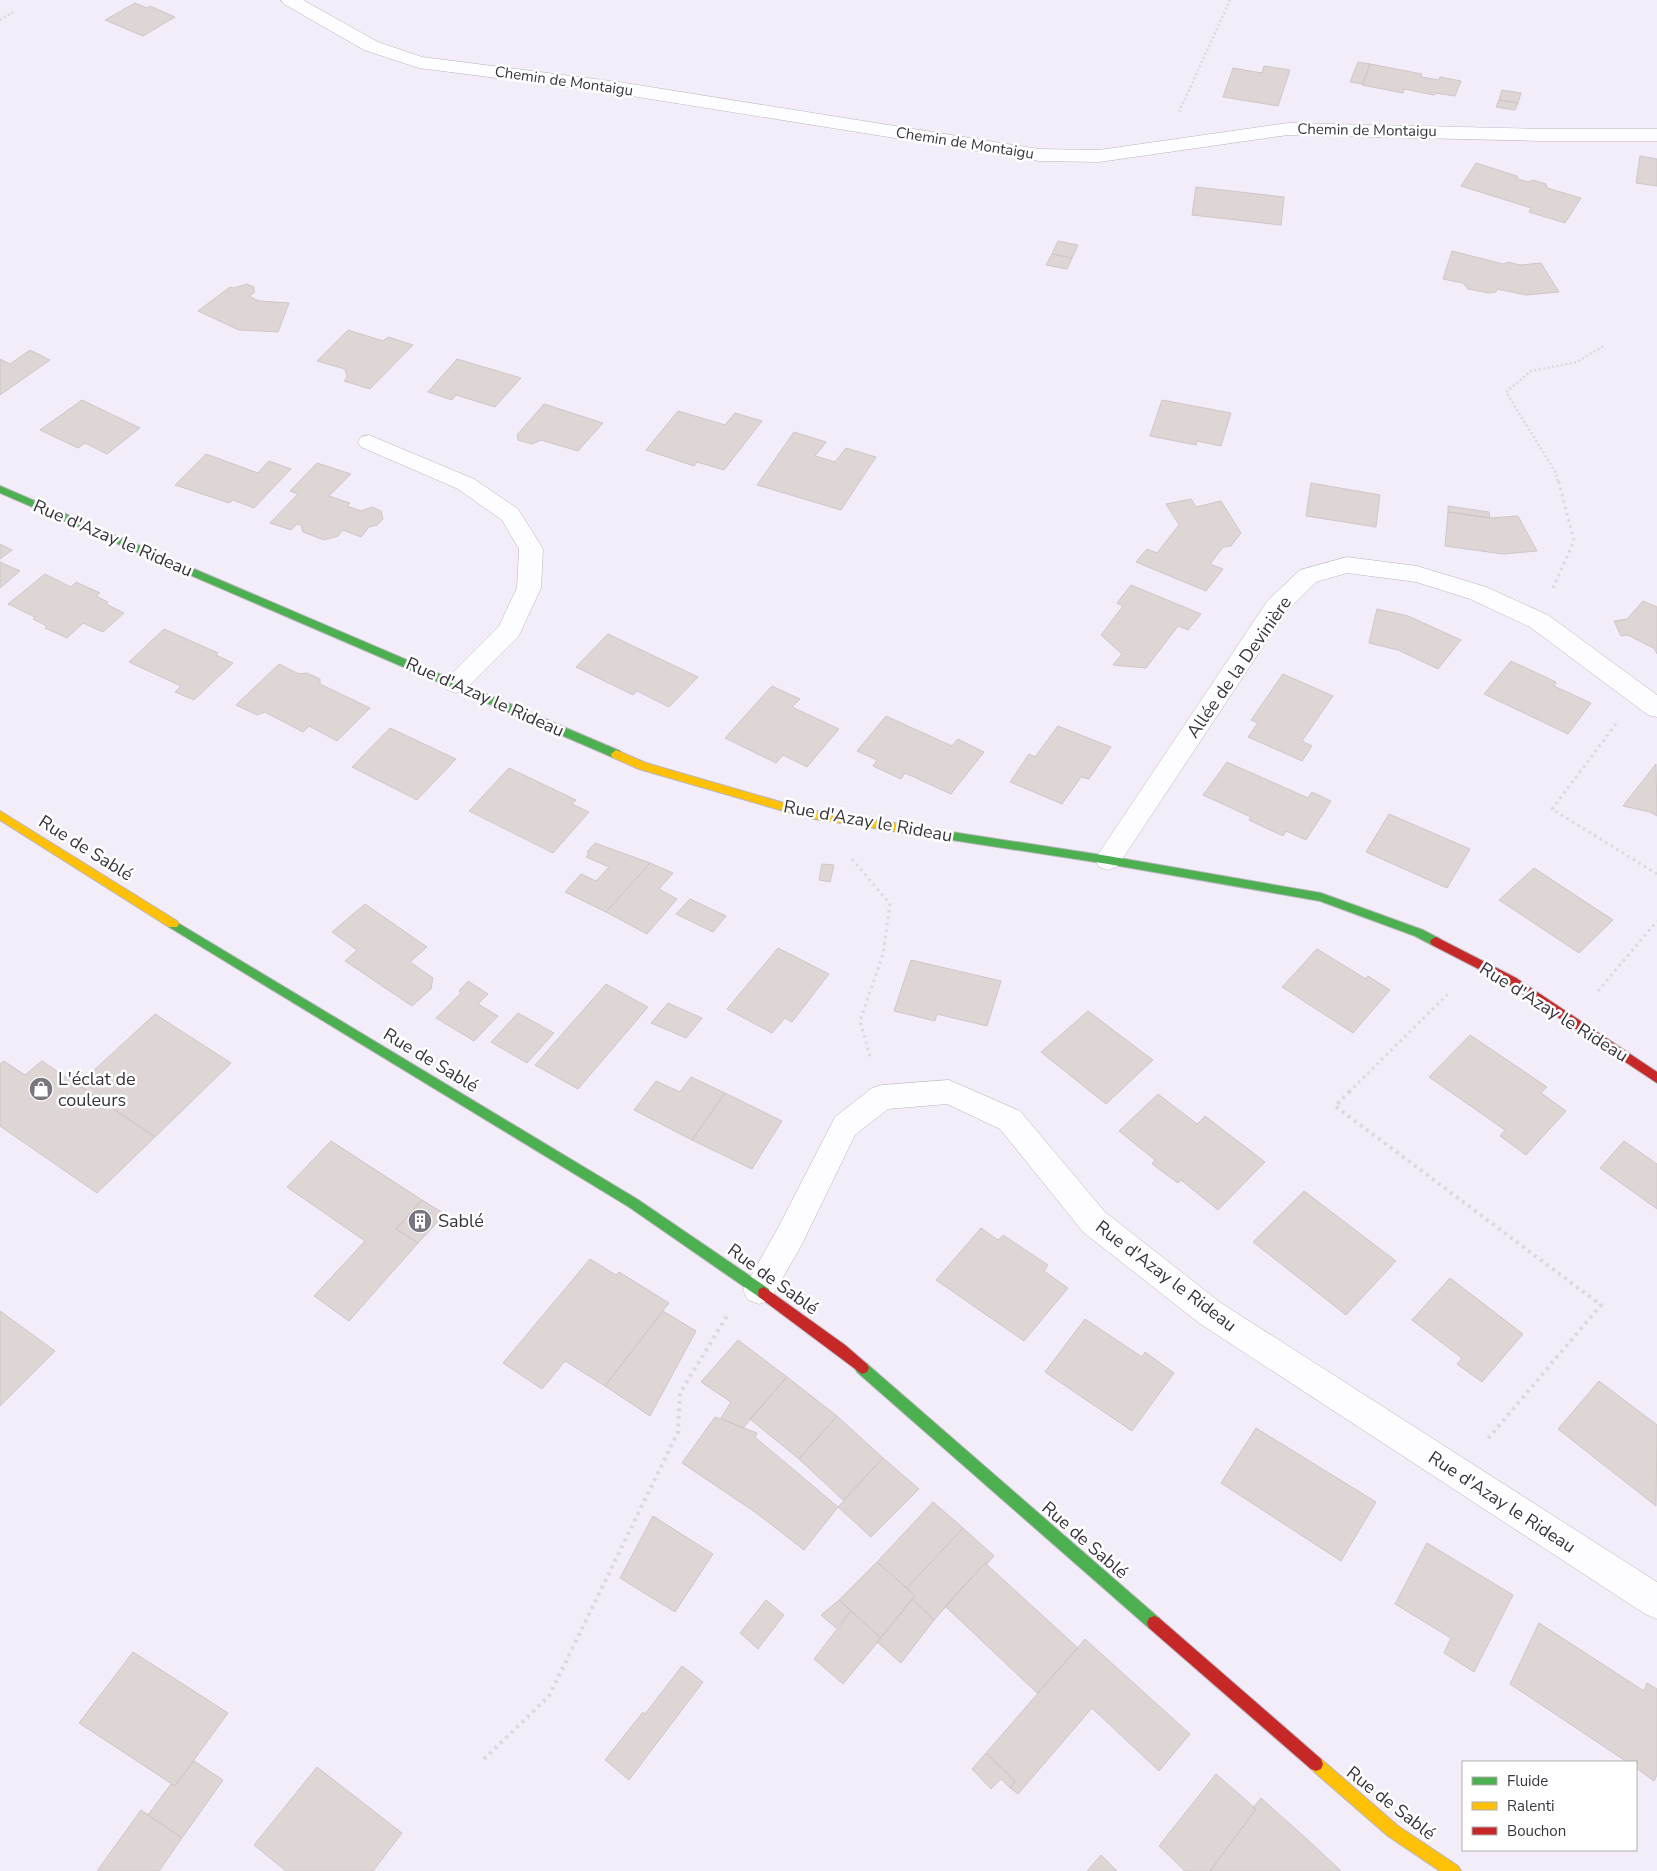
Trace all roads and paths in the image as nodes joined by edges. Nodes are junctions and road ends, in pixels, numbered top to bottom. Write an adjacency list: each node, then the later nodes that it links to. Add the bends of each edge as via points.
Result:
1 (290, 0): 6 (street, Chemin de Montaigu, via 371,46 419,62 619,88 1039,155 1099,156)
2 (1230, 0): 6 (path, via 1174,122)
3 (15, 11): 4 (path)
4 (0, 20)
5 (1657, 135): 6 (street, Chemin de Montaigu, via 1288,129)
6 (1188, 143)
7 (1605, 345): 10 (path, via 1577,362 1531,371 1506,392 1556,473 1574,541)
8 (369, 442): 11 (street, via 466,484 510,515 531,549 529,588 509,631)
9 (0, 489): 11 (street, Rue d'Azay le Rideau)
10 (1539, 621): 12 (street, Allée de la Devinière); 15 (street, Allée de la Devinière, via 1478,593 1417,574 1347,565 1308,576 1277,606)
11 (456, 684): 14 (street, Rue d'Azay le Rideau, via 643,766 808,814)
12 (1647, 702): 16 (path, via 1552,809)
13 (0, 815): 22 (street, Rue de Sablé, via 615,1192)
14 (835, 818): 15 (street, Rue d'Azay le Rideau); 21 (path, via 848,854 890,904 883,954 860,1021)
15 (1108, 860): 18 (street, Rue d'Azay le Rideau, via 1321,897 1419,933)
16 (1657, 874)
17 (1657, 921): 19 (path)
18 (1478, 964): 19 (street, Rue d'Azay le Rideau, via 1512,981); 23 (path, via 1335,1106 1601,1306)
19 (1573, 1022): 20 (street, Rue d'Azay le Rideau)
20 (1657, 1078)
21 (882, 1097): 22 (street, via 845,1126 790,1236); 23 (street, Rue d'Azay le Rideau, via 949,1092 1010,1120 1094,1222 1179,1289 1210,1313)
22 (754, 1286): 25 (path, via 680,1393 678,1432 549,1696); 26 (street, Rue de Sablé, via 840,1349 1394,1831)
23 (1459, 1473): 24 (street, Rue d'Azay le Rideau)
24 (1657, 1602)
25 (484, 1759)
26 (1453, 1871)

